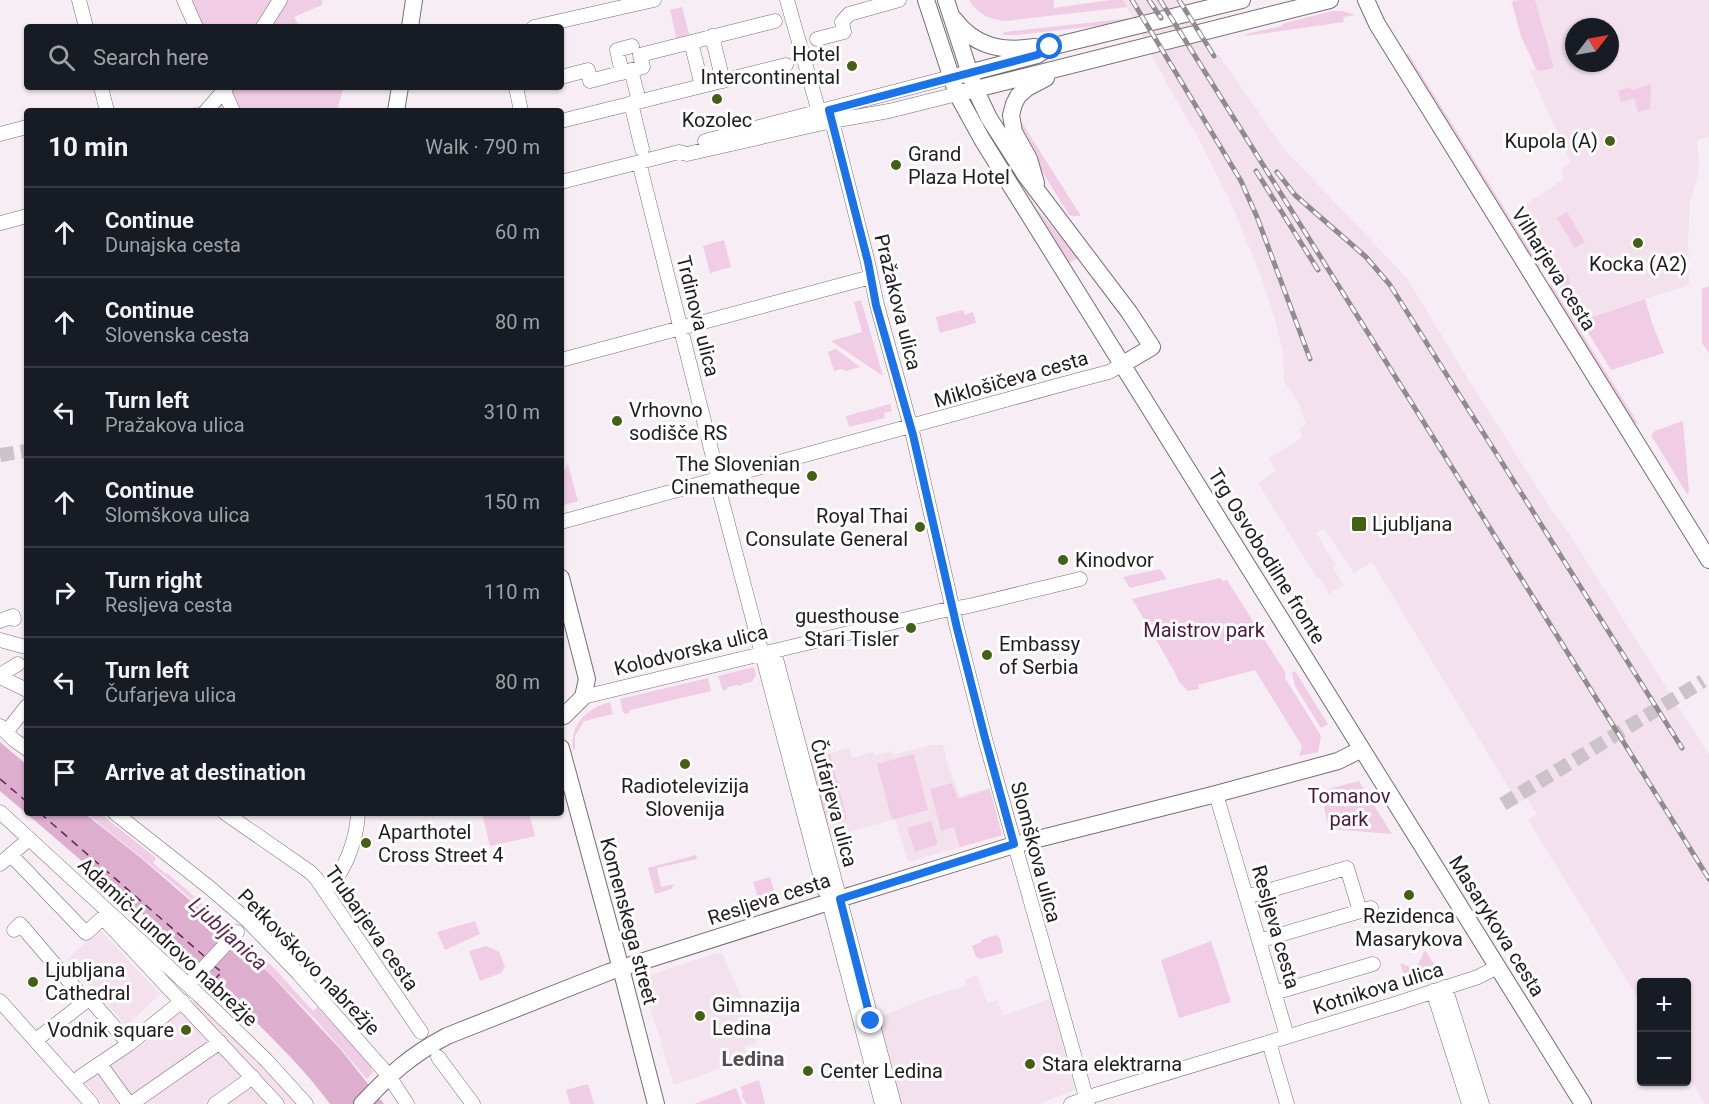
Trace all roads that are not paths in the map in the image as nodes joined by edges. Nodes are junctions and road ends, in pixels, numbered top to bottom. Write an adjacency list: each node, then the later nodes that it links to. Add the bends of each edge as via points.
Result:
1 (79, 0): 14 (street)
2 (184, 0): 15 (street)
3 (280, 0): 16 (street)
4 (414, 0): 17 (main road)
5 (654, 0): 18 (street)
6 (787, 0): 44 (street, Pražakova ulica)
7 (899, 0): 20 (street, via 849,14 842,22 844,32)
8 (926, 0): 28 (main road, Trg Osvobodilne fronte)
9 (1242, 0): 23 (main road)
10 (1330, 0): 25 (main road)
11 (1366, 0): 60 (main road, Vilharjeva cesta, via 1377,24)
12 (950, 4): 23 (main road, via 967,32 986,44 1013,50); 30 (main road)
13 (775, 21): 19 (street)
14 (85, 24)
15 (195, 24)
16 (265, 24)
17 (410, 24)
18 (547, 24)
19 (712, 36): 21 (street); 29 (street)
20 (817, 39)
21 (691, 42): 26 (street, via 640,55 643,68); 31 (street)
22 (633, 46): 26 (street, Trdinova ulica, via 617,50)
23 (1042, 47): 30 (main road, via 1037,55)
24 (786, 65): 29 (street)
25 (1066, 66): 30 (main road); 50 (main road, via 1022,92 1012,110 1014,132 1029,159)
26 (627, 71): 27 (street, via 590,81 588,70); 38 (street, Trdinova ulica)
27 (564, 75)
28 (951, 77): 30 (main road); 37 (main road, Trg Osvobodilne fronte); 44 (street)
29 (723, 81): 31 (street)
30 (972, 81): 37 (main road); 50 (main road, via 989,118)
31 (702, 86): 38 (street)
32 (101, 90): 39 (street)
33 (222, 90): 40 (street)
34 (225, 90): 41 (street)
35 (400, 90): 42 (main road)
36 (517, 90): 43 (street)
37 (957, 94): 44 (street, via 889,111); 56 (main road, Trg Osvobodilne fronte)
38 (635, 102): 45 (street); 48 (street, Trdinova ulica)
39 (102, 108)
40 (208, 108)
41 (232, 108)
42 (396, 108)
43 (521, 108)
44 (826, 114): 48 (street, via 687,154); 53 (street, Pražakova ulica)
45 (564, 120)
46 (24, 128): 47 (street)
47 (0, 134)
48 (640, 155): 49 (street); 54 (street, Trdinova ulica)
49 (564, 181)
50 (1038, 193): 56 (main road, via 1152,346)
51 (24, 217): 52 (street)
52 (1, 223)
53 (871, 277): 54 (street); 57 (street, Pražakova ulica)
54 (681, 327): 55 (street); 58 (street, Trdinova ulica)
55 (564, 359)
56 (1123, 364): 57 (street, Miklošičeva cesta, via 1109,372); 75 (main road, Trg Osvobodilne fronte)
57 (911, 427): 58 (street, Miklošičeva cesta); 63 (street, Pražakova ulica)
58 (718, 479): 59 (street, Miklošičeva cesta); 66 (street, Čufarjeva ulica)
59 (564, 521)
60 (1709, 560)
61 (1080, 579): 63 (street, Kolodvorska ulica)
62 (564, 589): 70 (main road, via 586,672)
63 (953, 609): 66 (street, Kolodvorska ulica); 84 (street, Slomškova ulica)
64 (0, 640): 65 (street)
65 (22, 646)
66 (768, 653): 70 (street, Kolodvorska ulica); 87 (street, Čufarjeva ulica)
67 (18, 664): 68 (street)
68 (0, 676): 69 (street)
69 (24, 688)
70 (583, 698): 72 (main road, Kolodvorska ulica)
71 (24, 709): 73 (street)
72 (564, 715)
73 (3, 728): 74 (street)
74 (24, 747)
75 (1362, 749): 77 (main road, Trg Osvobodilne fronte); 78 (main road, Resljeva cesta, via 1338,761)
76 (564, 759): 95 (main road, Komenskega street)
77 (1376, 770): 94 (main road, Masarykova cesta)
78 (1216, 794): 84 (main road, Resljeva cesta); 88 (street, Resljeva cesta)
79 (0, 812): 83 (street, Adamič-Lundrovo nabrežje)
80 (119, 816): 90 (street, Petkovškovo nabrežje, via 210,888)
81 (234, 816): 86 (street, Trubarjeva cesta, via 310,872)
82 (358, 816): 86 (street, via 343,869)
83 (29, 838): 85 (street); 89 (street, Adamič-Lundrovo nabrežje)
84 (1014, 844): 87 (main road, Resljeva cesta); 114 (street, Slomškova ulica)
85 (5, 859): 89 (street, via 86,933)
86 (325, 890): 103 (street, Trubarjeva cesta, via 397,984)
87 (831, 897): 95 (main road, Resljeva cesta); 124 (street, Čufarjeva ulica); 125 (street, Čufarjeva ulica)
88 (1246, 897): 92 (street, Resljeva cesta); 92 (street, via 1347,868 1366,910)
89 (106, 915): 96 (street, Adamič-Lundrovo nabrežje); 102 (street, Adamič-Lundrovo nabrežje)
90 (243, 925): 96 (street); 113 (street, Petkovškovo nabrežje, via 299,974)
91 (14, 930): 101 (street, via 20,924)
92 (1259, 941): 98 (street, Resljeva cesta)
93 (1373, 964): 98 (street)
94 (1497, 967): 97 (street, Kotnikova ulica); 130 (main road, Masarykova cesta)
95 (621, 968): 113 (main road, Resljeva cesta, via 447,1036); 123 (main road, Komenskega street)
96 (188, 985): 99 (street, Adamič-Lundrovo nabrežje)
97 (1439, 989): 104 (street, Kotnikova ulica); 128 (street); 129 (street)
98 (1274, 993): 104 (street, Resljeva cesta)
99 (199, 995): 102 (street); 119 (street, Adamič-Lundrovo nabrežje)
100 (0, 1001): 105 (street)
101 (86, 1001): 105 (street); 108 (street, via 89,998)
102 (184, 1004): 106 (street, Adamič-Lundrovo nabrežje); 108 (street)
103 (421, 1032)
104 (1287, 1036): 107 (street, Kotnikova ulica)
105 (36, 1040): 112 (street)
106 (220, 1042): 111 (street, Adamič-Lundrovo nabrežje); 116 (street)
107 (1269, 1042): 114 (street, Kotnikova ulica); 127 (street)
108 (129, 1044): 110 (street)
109 (438, 1057): 122 (street)
110 (100, 1064): 112 (street); 116 (street)
111 (253, 1077): 117 (street); 118 (street, Adamič-Lundrovo nabrežje)
112 (75, 1078): 115 (street)
113 (385, 1079): 120 (main road, Resljeva cesta); 121 (street, Petkovškovo nabrežje)
114 (1087, 1101): 126 (street, Kotnikova ulica)
115 (92, 1104)
116 (130, 1104)
117 (215, 1104)
118 (277, 1104)
119 (306, 1104)
120 (362, 1104)
121 (407, 1104)
122 (473, 1104)
123 (656, 1104)
124 (882, 1104)
125 (894, 1104)
126 (1071, 1104)
127 (1287, 1104)
128 (1469, 1104)
129 (1482, 1104)
130 (1583, 1104)

